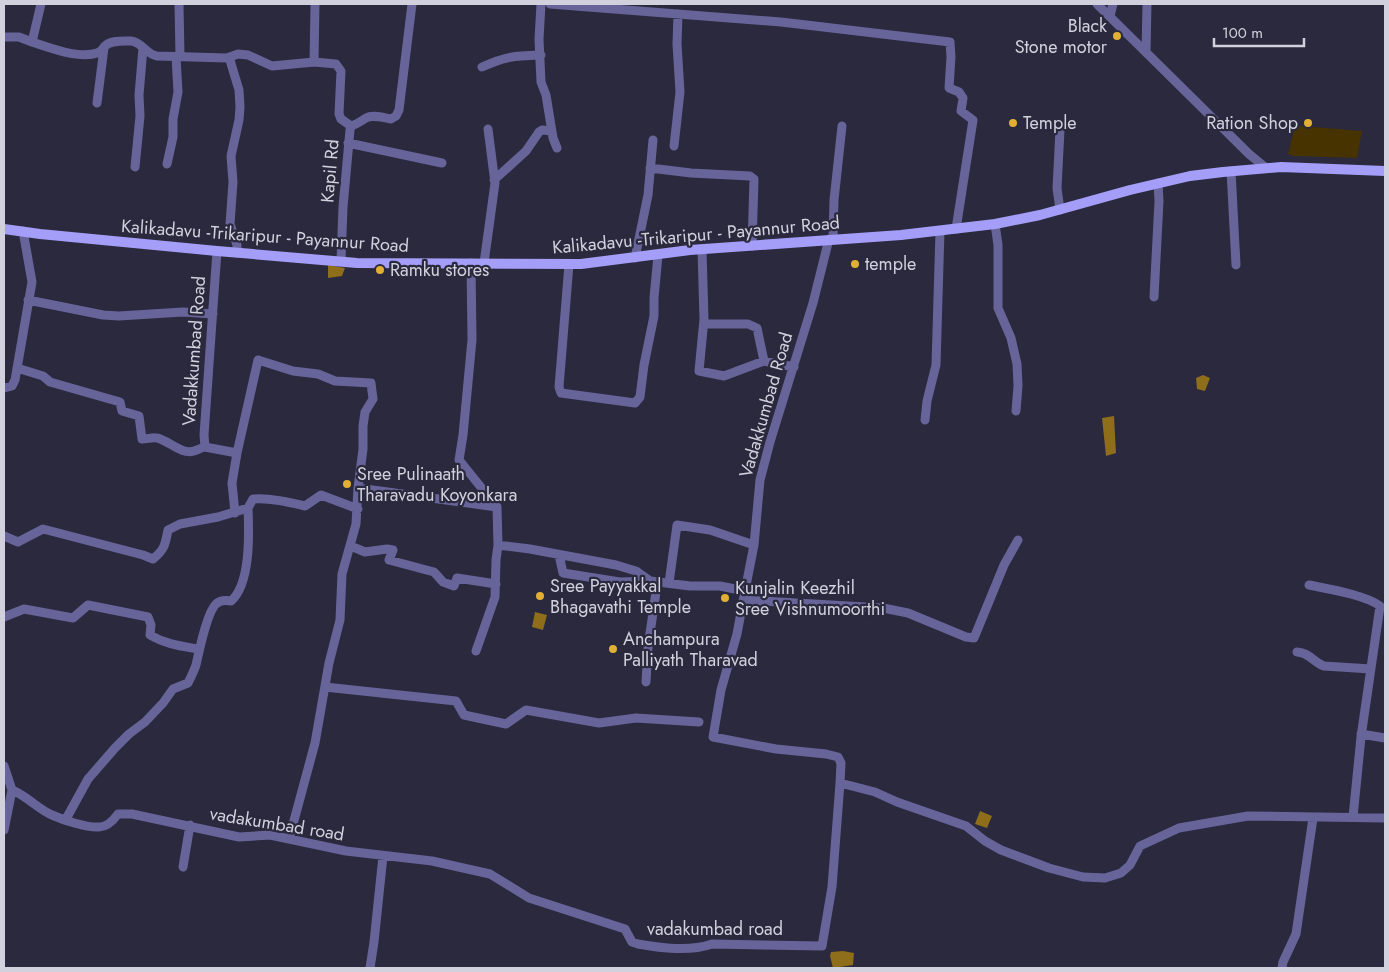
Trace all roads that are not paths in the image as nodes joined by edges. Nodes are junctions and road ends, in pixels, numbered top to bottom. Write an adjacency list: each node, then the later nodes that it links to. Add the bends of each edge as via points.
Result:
1 (41, 4): 13 (street)
2 (179, 4): 18 (street)
3 (314, 4): 20 (street)
4 (412, 4): 23 (street, Kapil Rd, via 396,116 391,120 372,116)
5 (541, 4): 17 (street)
6 (550, 4): 10 (street)
7 (1097, 4): 11 (street)
8 (1113, 4): 11 (street)
9 (1147, 4): 16 (street)
10 (678, 14): 30 (street, via 680,92); 44 (street, via 781,22 950,42 949,88 959,92 963,98 961,111 974,120)
11 (1110, 16): 16 (street)
12 (4, 37): 13 (street, via 19,37)
13 (32, 42): 14 (street, via 78,54 97,54)
14 (104, 48): 15 (street, via 113,42 134,41); 22 (street)
15 (144, 48): 18 (street, via 151,56); 34 (street, via 138,94 140,116)
16 (1146, 52): 36 (street)
17 (540, 55): 21 (street, via 514,55); 27 (street, via 541,82)
18 (178, 57): 19 (street); 33 (street, via 178,92)
19 (229, 57): 20 (street, via 248,55 272,66); 51 (street, via 239,90 240,108 231,156 230,224)
20 (314, 62): 23 (street, via 339,67 339,114)
21 (482, 67)
22 (97, 103)
23 (352, 126): 29 (street, Kapil Rd)
24 (842, 126): 47 (street, Vadakkumbad Road)
25 (488, 129): 39 (street)
26 (1060, 130): 41 (street, via 1057,188)
27 (552, 132): 31 (street); 39 (street, via 539,132 526,151)
28 (653, 140): 35 (street)
29 (348, 143): 32 (street); 54 (street, Kapil Rd)
30 (674, 146)
31 (557, 148)
32 (442, 162)
33 (168, 164)
34 (135, 167)
35 (650, 168): 48 (street, via 750,176 754,179); 53 (street, via 645,216)
36 (1266, 168): 37 (main road, Kalikadavu -Trikaripur - Payannur Road); 38 (main road, Kalikadavu -Trikaripur - Payannur Road)
37 (1231, 171): 40 (main road, Kalikadavu -Trikaripur - Payannur Road); 58 (street)
38 (1385, 171)
39 (494, 180): 56 (street)
40 (1158, 184): 41 (main road, Kalikadavu -Trikaripur - Payannur Road); 59 (street)
41 (1060, 210): 42 (main road, Kalikadavu -Trikaripur - Payannur Road)
42 (995, 224): 44 (main road, Kalikadavu -Trikaripur - Payannur Road); 67 (street, via 998,308 1011,338 1017,364)
43 (4, 229): 46 (main road, Kalikadavu -Trikaripur - Payannur Road)
44 (956, 229): 45 (main road, Kalikadavu -Trikaripur - Payannur Road)
45 (940, 231): 47 (main road, Kalikadavu -Trikaripur - Payannur Road); 68 (street, via 936,365)
46 (23, 232): 50 (main road, Kalikadavu -Trikaripur - Payannur Road); 60 (street, via 32,282)
47 (831, 239): 48 (main road, Kalikadavu -Trikaripur - Payannur Road); 64 (street, Vadakkumbad Road)
48 (752, 246): 49 (main road, Kalikadavu -Trikaripur - Payannur Road)
49 (702, 250): 52 (main road, Kalikadavu -Trikaripur - Payannur Road); 62 (street)
50 (217, 251): 51 (main road, Kalikadavu -Trikaripur - Payannur Road); 61 (street, Vadakkumbad Road)
51 (237, 253): 54 (main road, Kalikadavu -Trikaripur - Payannur Road)
52 (658, 255): 53 (main road, Kalikadavu -Trikaripur - Payannur Road); 57 (street, via 654,316 640,397 635,403 561,393)
53 (635, 258): 57 (main road, Kalikadavu -Trikaripur - Payannur Road)
54 (341, 262): 55 (main road, Kalikadavu -Trikaripur - Payannur Road)
55 (471, 263): 56 (main road, Kalikadavu -Trikaripur - Payannur Road); 72 (street, via 472,340 459,460)
56 (484, 264): 57 (main road, Kalikadavu -Trikaripur - Payannur Road)
57 (569, 264)
58 (1236, 265)
59 (1154, 297)
60 (28, 300): 61 (street, via 103,315); 65 (street)
61 (213, 314): 69 (street, Vadakkumbad Road)
62 (704, 324): 63 (street, via 748,324 757,328); 63 (street, via 699,371 724,376)
63 (764, 361): 64 (street)
64 (794, 367): 79 (street, Vadakkumbad Road, via 760,480)
65 (17, 368): 66 (street, via 14,384); 69 (street, via 43,376 50,382 120,402 122,411 139,416 142,440 156,437 177,449 194,452)
66 (4, 388)
67 (1016, 411)
68 (925, 420)
69 (205, 447): 70 (street, Vadakkumbad Road)
70 (237, 453): 71 (street, via 258,360 335,381 371,383 372,399 365,412); 75 (street, via 232,483)
71 (358, 488): 72 (street); 74 (street)
72 (497, 507): 78 (street)
73 (248, 508): 74 (street, via 253,499 265,498 305,506 321,496); 75 (street); 89 (street, via 249,551 236,597 216,603)
74 (358, 508): 94 (street, via 342,574 340,620)
75 (235, 513): 76 (street, via 171,528 165,546 152,559 43,529 18,542)
76 (4, 536)
77 (1018, 540): 86 (street, via 1004,565 974,638 908,613 883,608)
78 (498, 545): 81 (street); 84 (street)
79 (754, 545): 83 (street, via 710,530 676,525); 86 (street, Vadakkumbad Road)
80 (353, 547): 84 (street, via 365,552 394,550 389,560 434,572 443,582 454,586 457,578)
81 (559, 555): 82 (street, via 616,565 636,571); 82 (street, via 562,573 620,582)
82 (650, 581): 83 (street); 93 (street, via 656,592)
83 (669, 583): 86 (street, via 720,586)
84 (496, 584): 90 (street, via 495,597)
85 (1309, 585): 87 (street, via 1355,596)
86 (744, 596): 99 (street, vadakumbad road, via 713,738 836,755 841,763)
87 (1383, 607): 92 (street)
88 (4, 617): 89 (street, via 24,609 73,618 88,605 148,617 150,635)
89 (198, 649): 104 (street, via 188,683 173,689 145,722 115,748 88,779)
90 (476, 651)
91 (1297, 652): 92 (street, via 1324,666)
92 (1372, 668): 96 (street)
93 (646, 682)
94 (325, 687): 95 (street, via 456,701 464,714 506,724 526,710 599,724 636,718); 107 (street, via 315,743)
95 (699, 722)
96 (1361, 734): 97 (street); 101 (street)
97 (1385, 738)
98 (4, 766): 100 (street)
99 (840, 783): 102 (street, via 875,792 966,826 1001,850 1083,877 1105,878 1121,873 1130,865 1140,846 1179,828 1248,816); 108 (street, vadakumbad road, via 832,887 822,946 712,944 701,948 679,948 638,944 632,942 625,929 529,898 490,874 432,860)
100 (12, 790): 104 (street, vadakumbad road, via 52,815); 106 (street)
101 (1353, 817): 102 (street); 103 (street)
102 (1313, 818): 111 (street, via 1296,934)
103 (1385, 818)
104 (66, 819): 105 (street, vadakumbad road, via 99,827 114,820 118,814 132,814)
105 (190, 825): 107 (street, vadakumbad road, via 239,837 270,835); 109 (street)
106 (4, 830)
107 (289, 839): 108 (street, vadakumbad road)
108 (383, 856): 110 (street)
109 (183, 867)
110 (370, 968)
111 (1282, 968)

